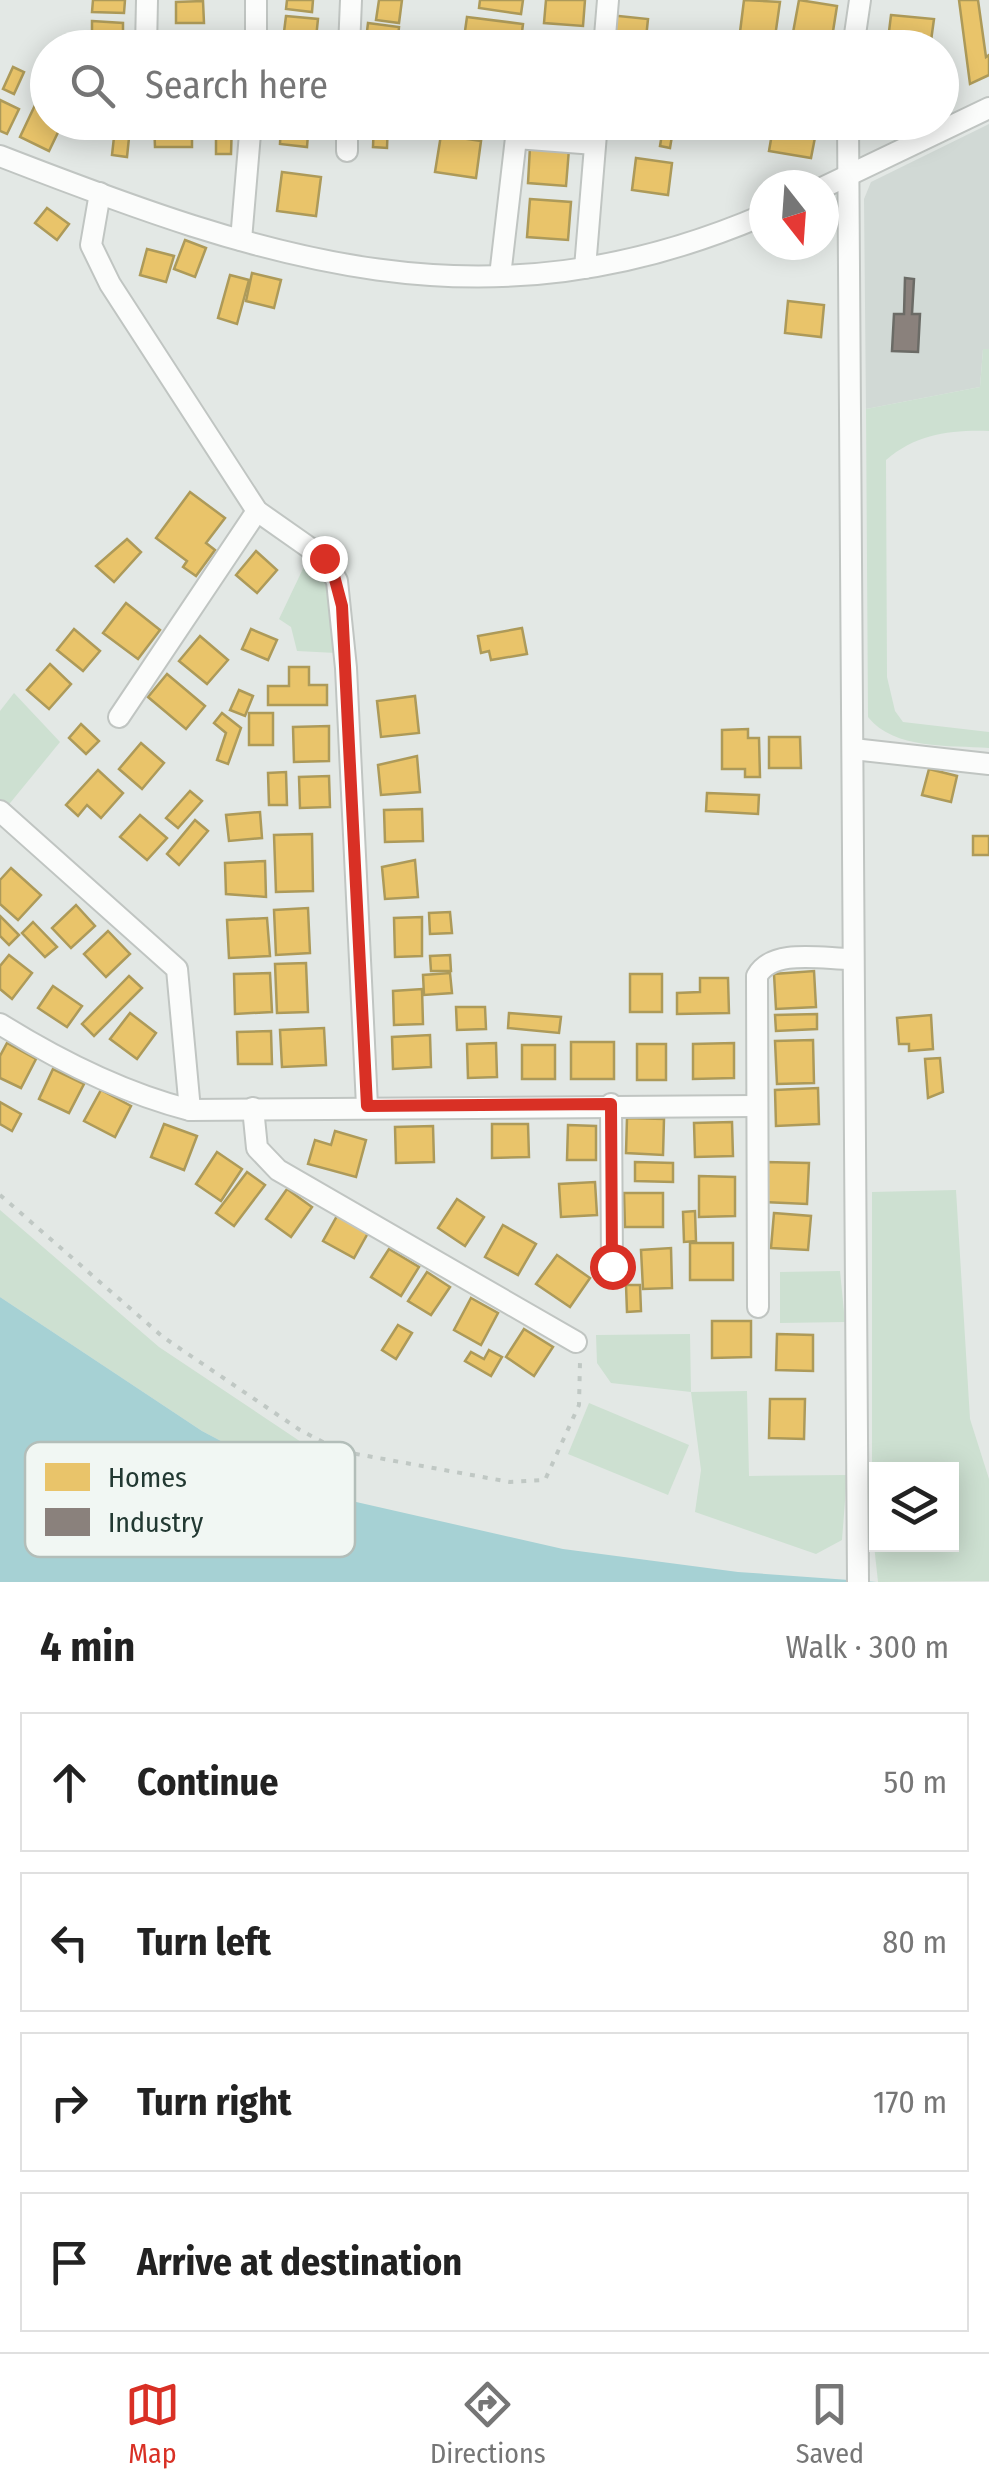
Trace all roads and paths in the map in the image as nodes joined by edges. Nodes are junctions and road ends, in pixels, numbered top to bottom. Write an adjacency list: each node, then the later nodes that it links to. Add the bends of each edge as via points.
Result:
1 (147, 0): 6 (street)
2 (256, 0): 7 (street)
3 (351, 0): 8 (street)
4 (608, 0): 9 (street)
5 (860, 0): 10 (street)
6 (146, 30)
7 (256, 30)
8 (350, 30)
9 (606, 30)
10 (856, 30)
11 (989, 108): 12 (street)
12 (959, 122)
13 (249, 140): 25 (street)
14 (347, 140): 19 (street)
15 (516, 140): 27 (street)
16 (595, 140): 26 (street)
17 (847, 140): 21 (street)
18 (922, 140): 21 (street)
19 (347, 150)
20 (0, 156): 23 (street)
21 (846, 176): 22 (street); 30 (street)
22 (839, 180)
23 (100, 192): 25 (street); 28 (street, via 90,235 94,254)
24 (749, 220): 26 (street, via 638,259)
25 (241, 240): 27 (street, via 360,270)
26 (585, 268): 27 (street)
27 (500, 276)
28 (257, 511): 29 (street); 36 (street, via 324,558 340,592)
29 (119, 717)
30 (853, 749): 31 (street); 33 (street)
31 (989, 764)
32 (0, 811): 39 (street, via 176,968)
33 (851, 959): 37 (street, via 778,959 761,968 755,985); 46 (street)
34 (0, 1024): 39 (street, via 66,1062)
35 (611, 1104): 36 (street); 37 (street); 41 (street)
36 (367, 1106): 38 (street)
37 (756, 1106): 42 (street)
38 (254, 1108): 39 (street); 43 (street, via 257,1148 278,1170)
39 (190, 1110)
40 (0, 1195): 44 (path, via 164,1337)
41 (612, 1266)
42 (758, 1307)
43 (576, 1342): 45 (path, via 580,1405 545,1480 510,1482)
44 (323, 1442)
45 (355, 1454)
46 (858, 1582)

